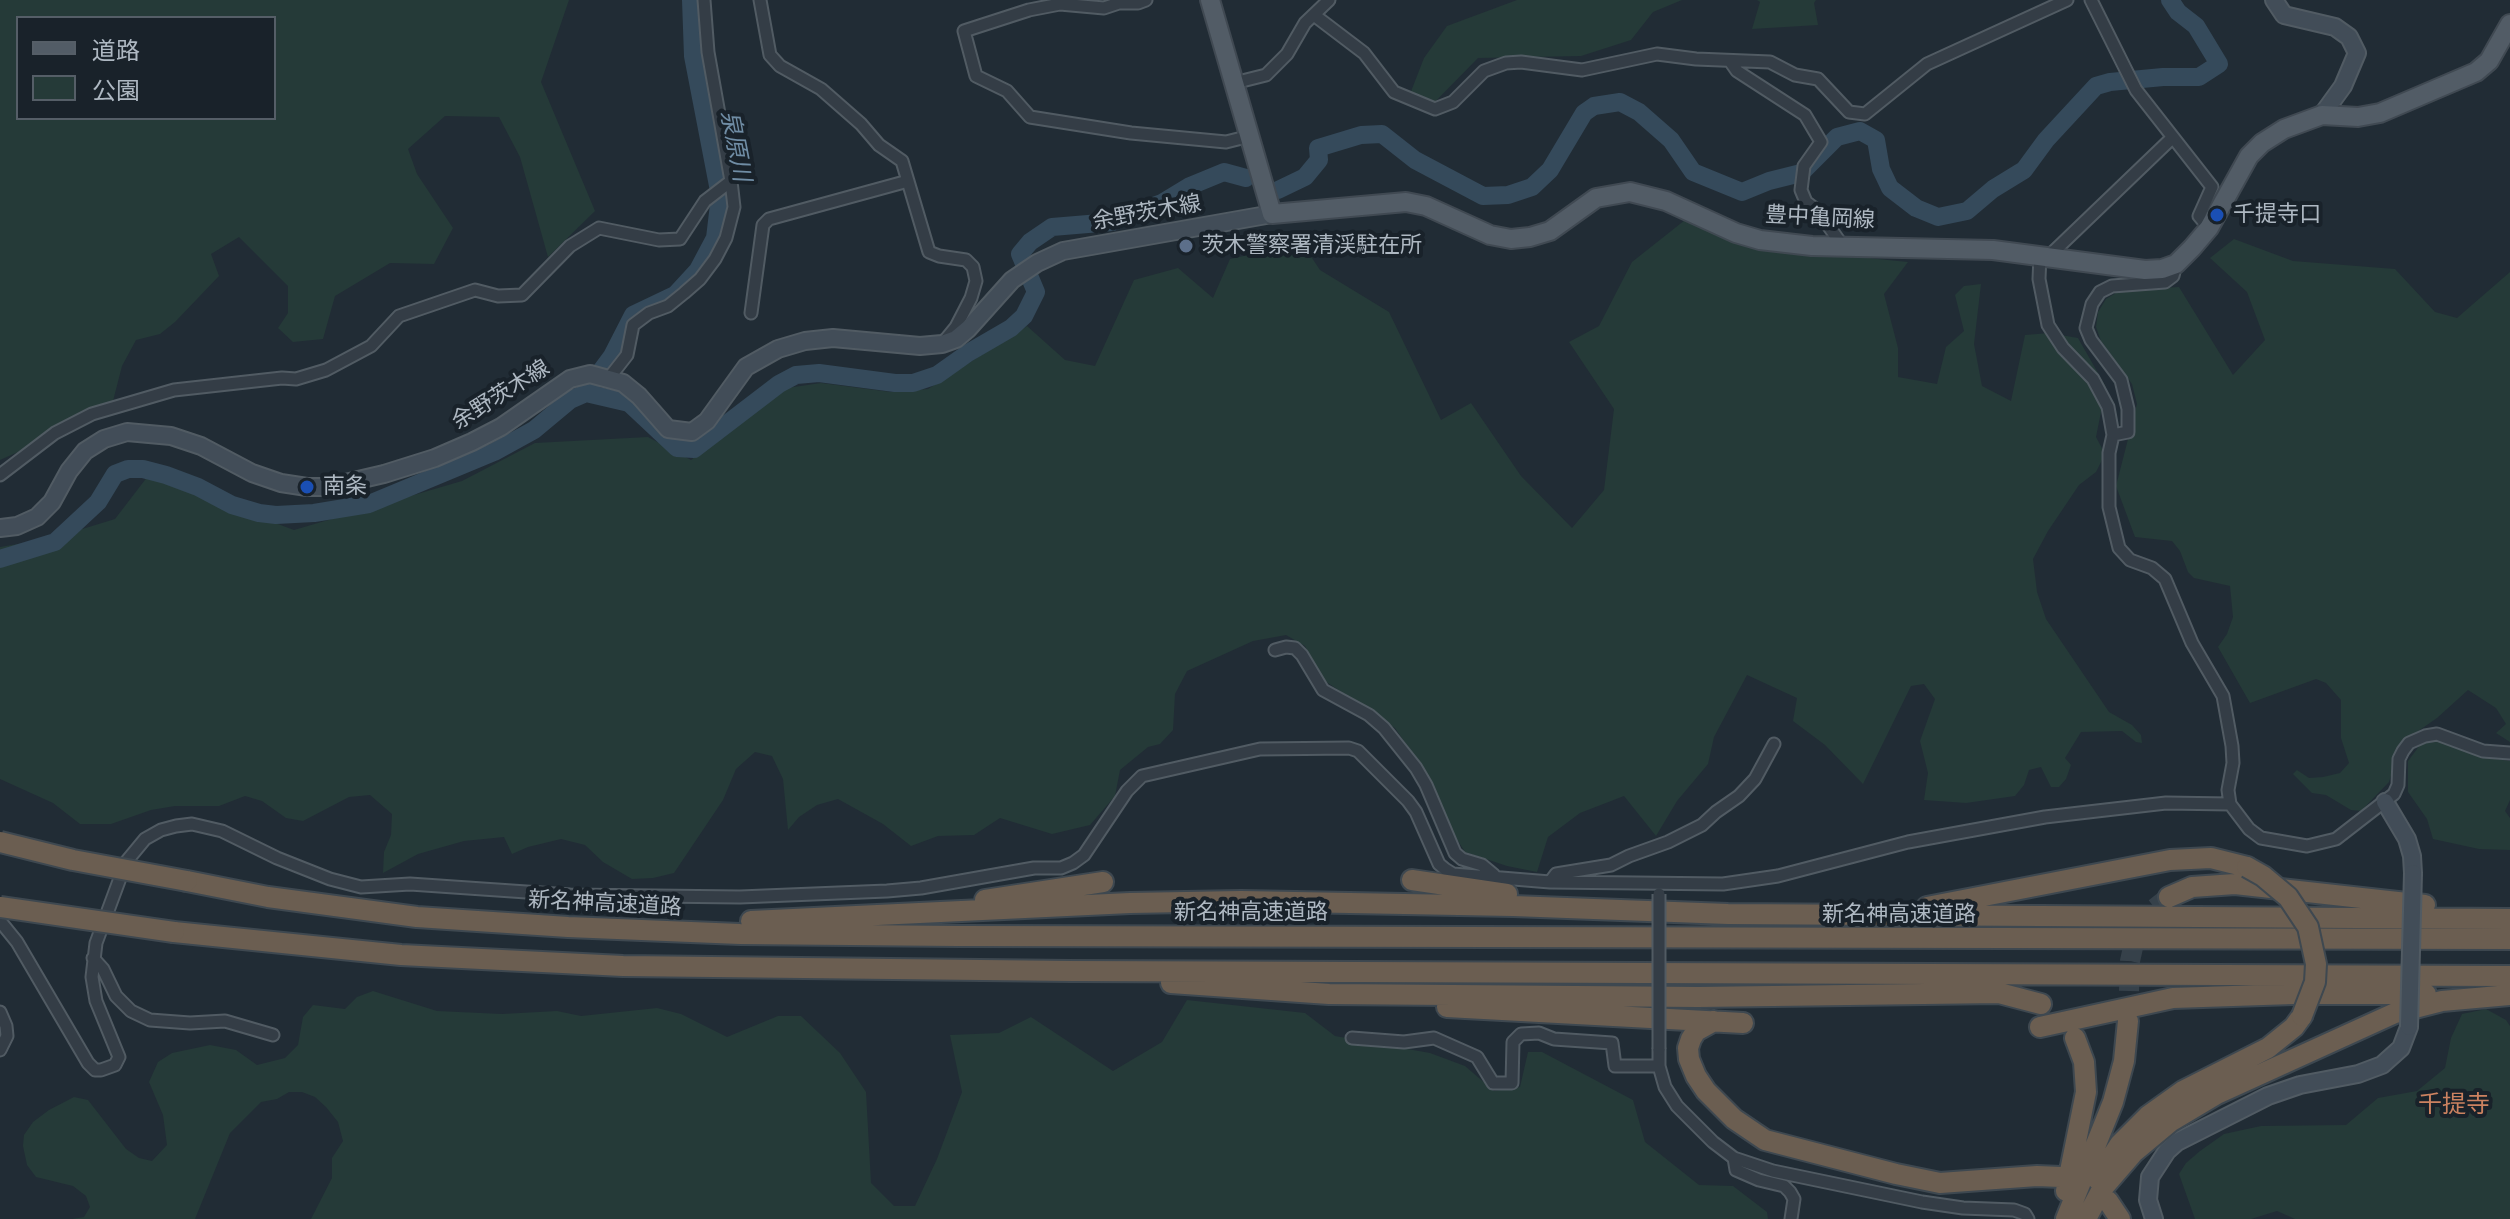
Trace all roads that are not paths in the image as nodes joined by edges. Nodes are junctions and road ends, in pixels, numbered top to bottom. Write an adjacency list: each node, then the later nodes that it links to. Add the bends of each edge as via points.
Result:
1 (704, 0): 16 (street)
2 (760, 0): 17 (street, via 770,55 844,108 902,161)
3 (1146, 0): 14 (street, via 1104,8 1060,4 964,31 976,76 1007,91 1030,117 1226,142)
4 (1210, 0): 12 (main road)
5 (1329, 0): 9 (street)
6 (2067, 0): 11 (street, via 1927,64 1865,114 1849,112 1818,79 1770,62)
7 (2091, 0): 15 (street, via 2136,90)
8 (2274, 0): 13 (main road, via 2284,15 2335,27 2349,37 2357,53 2343,86)
9 (1314, 15): 11 (street, via 1364,53 1394,92 1435,109 1453,102 1484,71 1506,63 1582,70 1657,54); 12 (street, via 1266,75)
10 (2510, 24): 13 (main road, via 2489,61 2476,72 2380,113)
11 (1730, 61): 20 (street, via 1737,71 1805,115 1821,142 1804,166 1801,190)
12 (1234, 83): 14 (main road)
13 (2322, 115): 19 (main road, via 2284,129 2255,150)
14 (1250, 136): 18 (main road)
15 (2172, 138): 19 (street, via 2212,187 2199,216); 21 (street)
16 (731, 181): 25 (street, via 734,207 715,259 668,306 633,325 627,355); 27 (street, via 705,201 680,239 599,228 570,246 522,295 475,290 428,305 399,316 371,346 311,375 174,390 92,414 55,433)
17 (908, 181): 23 (street, via 769,219 763,225); 24 (street, via 929,252 966,260 976,281 956,327)
18 (1272, 214): 20 (main road, 豊中亀岡線, via 1406,202 1511,239 1550,231 1596,198 1630,192 1666,201 1760,240); 24 (main road, 余野茨木線, via 1063,251 1020,274 968,329)
19 (2209, 228): 22 (main road)
20 (1842, 245): 21 (main road, 豊中亀岡線)
21 (2044, 256): 22 (main road, 豊中亀岡線, via 2145,270); 26 (street, via 2039,279 2048,325 2093,379 2108,407)
22 (2176, 264): 26 (street, via 2165,282 2112,286 2092,304 2086,328 2121,380 2128,409 2128,432)
23 (751, 313)
24 (942, 344): 25 (main road, via 833,338 778,349 746,367 707,421 692,432 668,429 623,383)
25 (601, 376): 28 (main road, 余野茨木線, via 570,379 472,442 384,474 328,487 281,483 171,436 127,432 85,451 37,517)
26 (2113, 435): 33 (street, via 2109,507 2114,533 2130,560 2165,579 2192,643 2223,696 2232,746)
27 (0, 475)
28 (0, 528)
29 (1275, 650): 35 (street, via 1295,648 1323,690 1384,728 1426,785 1455,853)
30 (1774, 744): 38 (street, via 1755,779 1702,825 1611,865 1556,874)
31 (2510, 753): 32 (street, via 2483,751 2437,734 2416,739 2399,759 2398,785)
32 (2385, 802): 33 (street, via 2336,839 2307,846 2261,838); 74 (main road, bridge, via 2412,856 2409,1027 2401,1048 2382,1065 2268,1096 2177,1142 2150,1177 2148,1200)
33 (2230, 804): 39 (street, via 2113,808 1908,842 1778,876)
34 (0, 842): 45 (highway, 新名神高速道路, bridge, via 268,897)
35 (1495, 875): 38 (street); 49 (street, via 1453,874 1439,864 1416,812 1358,751 1260,749 1142,776 1084,855 1061,868 843,895 649,897 410,884 361,887 317,874 222,831 176,826 145,839 126,862)
36 (1412, 880): 42 (highway)
37 (1103, 882): 43 (highway)
38 (1550, 882): 39 (street)
39 (1659, 888): 64 (street, bridge)
40 (2169, 897): 46 (highway, via 2192,887 2235,884)
41 (0, 907): 50 (highway, bridge, via 369,952 608,966)
42 (1617, 910): 43 (highway, via 1241,901); 44 (highway)
43 (890, 916): 45 (highway, via 709,922)
44 (1852, 916): 46 (highway); 72 (highway, bridge, via 1943,905 2192,857 2247,867 2288,897 2314,946 2316,973 2302,1016 2268,1048 2183,1091 2148,1116 2108,1160)
45 (417, 917): 48 (highway, 新名神高速道路, via 740,934 974,937)
46 (2510, 917)
47 (0, 921): 49 (street, via 88,1063 101,1070 115,1065 119,1057 96,1001)
48 (2510, 939)
49 (93, 958): 60 (street, via 116,996 150,1020 225,1021)
50 (1071, 971): 51 (highway); 52 (highway, via 1112,983)
51 (2510, 976)
52 (1329, 994): 54 (highway, via 1999,993); 56 (highway, via 1423,1006)
53 (2510, 995): 59 (highway, via 2173,998); 72 (highway, via 2442,1001 2395,1013 2217,1094 2134,1152)
54 (2041, 1004)
55 (0, 1012): 63 (street, via 7,1036)
56 (1714, 1021): 58 (highway); 66 (highway, via 1696,1031 1688,1048 1696,1076 1734,1119 1765,1140 1940,1183)
57 (2128, 1021): 71 (highway, via 2113,1102)
58 (1743, 1023)
59 (2040, 1027)
60 (273, 1035)
61 (1352, 1038): 64 (street, via 1434,1038 1477,1057 1493,1083 1512,1083 1513,1042 1521,1034 1612,1043 1615,1066)
62 (2075, 1038): 71 (highway, via 2084,1062 2086,1092)
63 (0, 1050)
64 (1659, 1066): 65 (street, via 1677,1106)
65 (1734, 1158): 68 (street); 69 (street, via 1736,1170 1790,1192)
66 (2061, 1177)
67 (2108, 1201): 73 (highway)
68 (1962, 1213): 70 (street, via 2014,1210)
69 (1791, 1219)
70 (2028, 1219)
71 (2064, 1219)
72 (2083, 1219)
73 (2120, 1219)
74 (2154, 1219)

